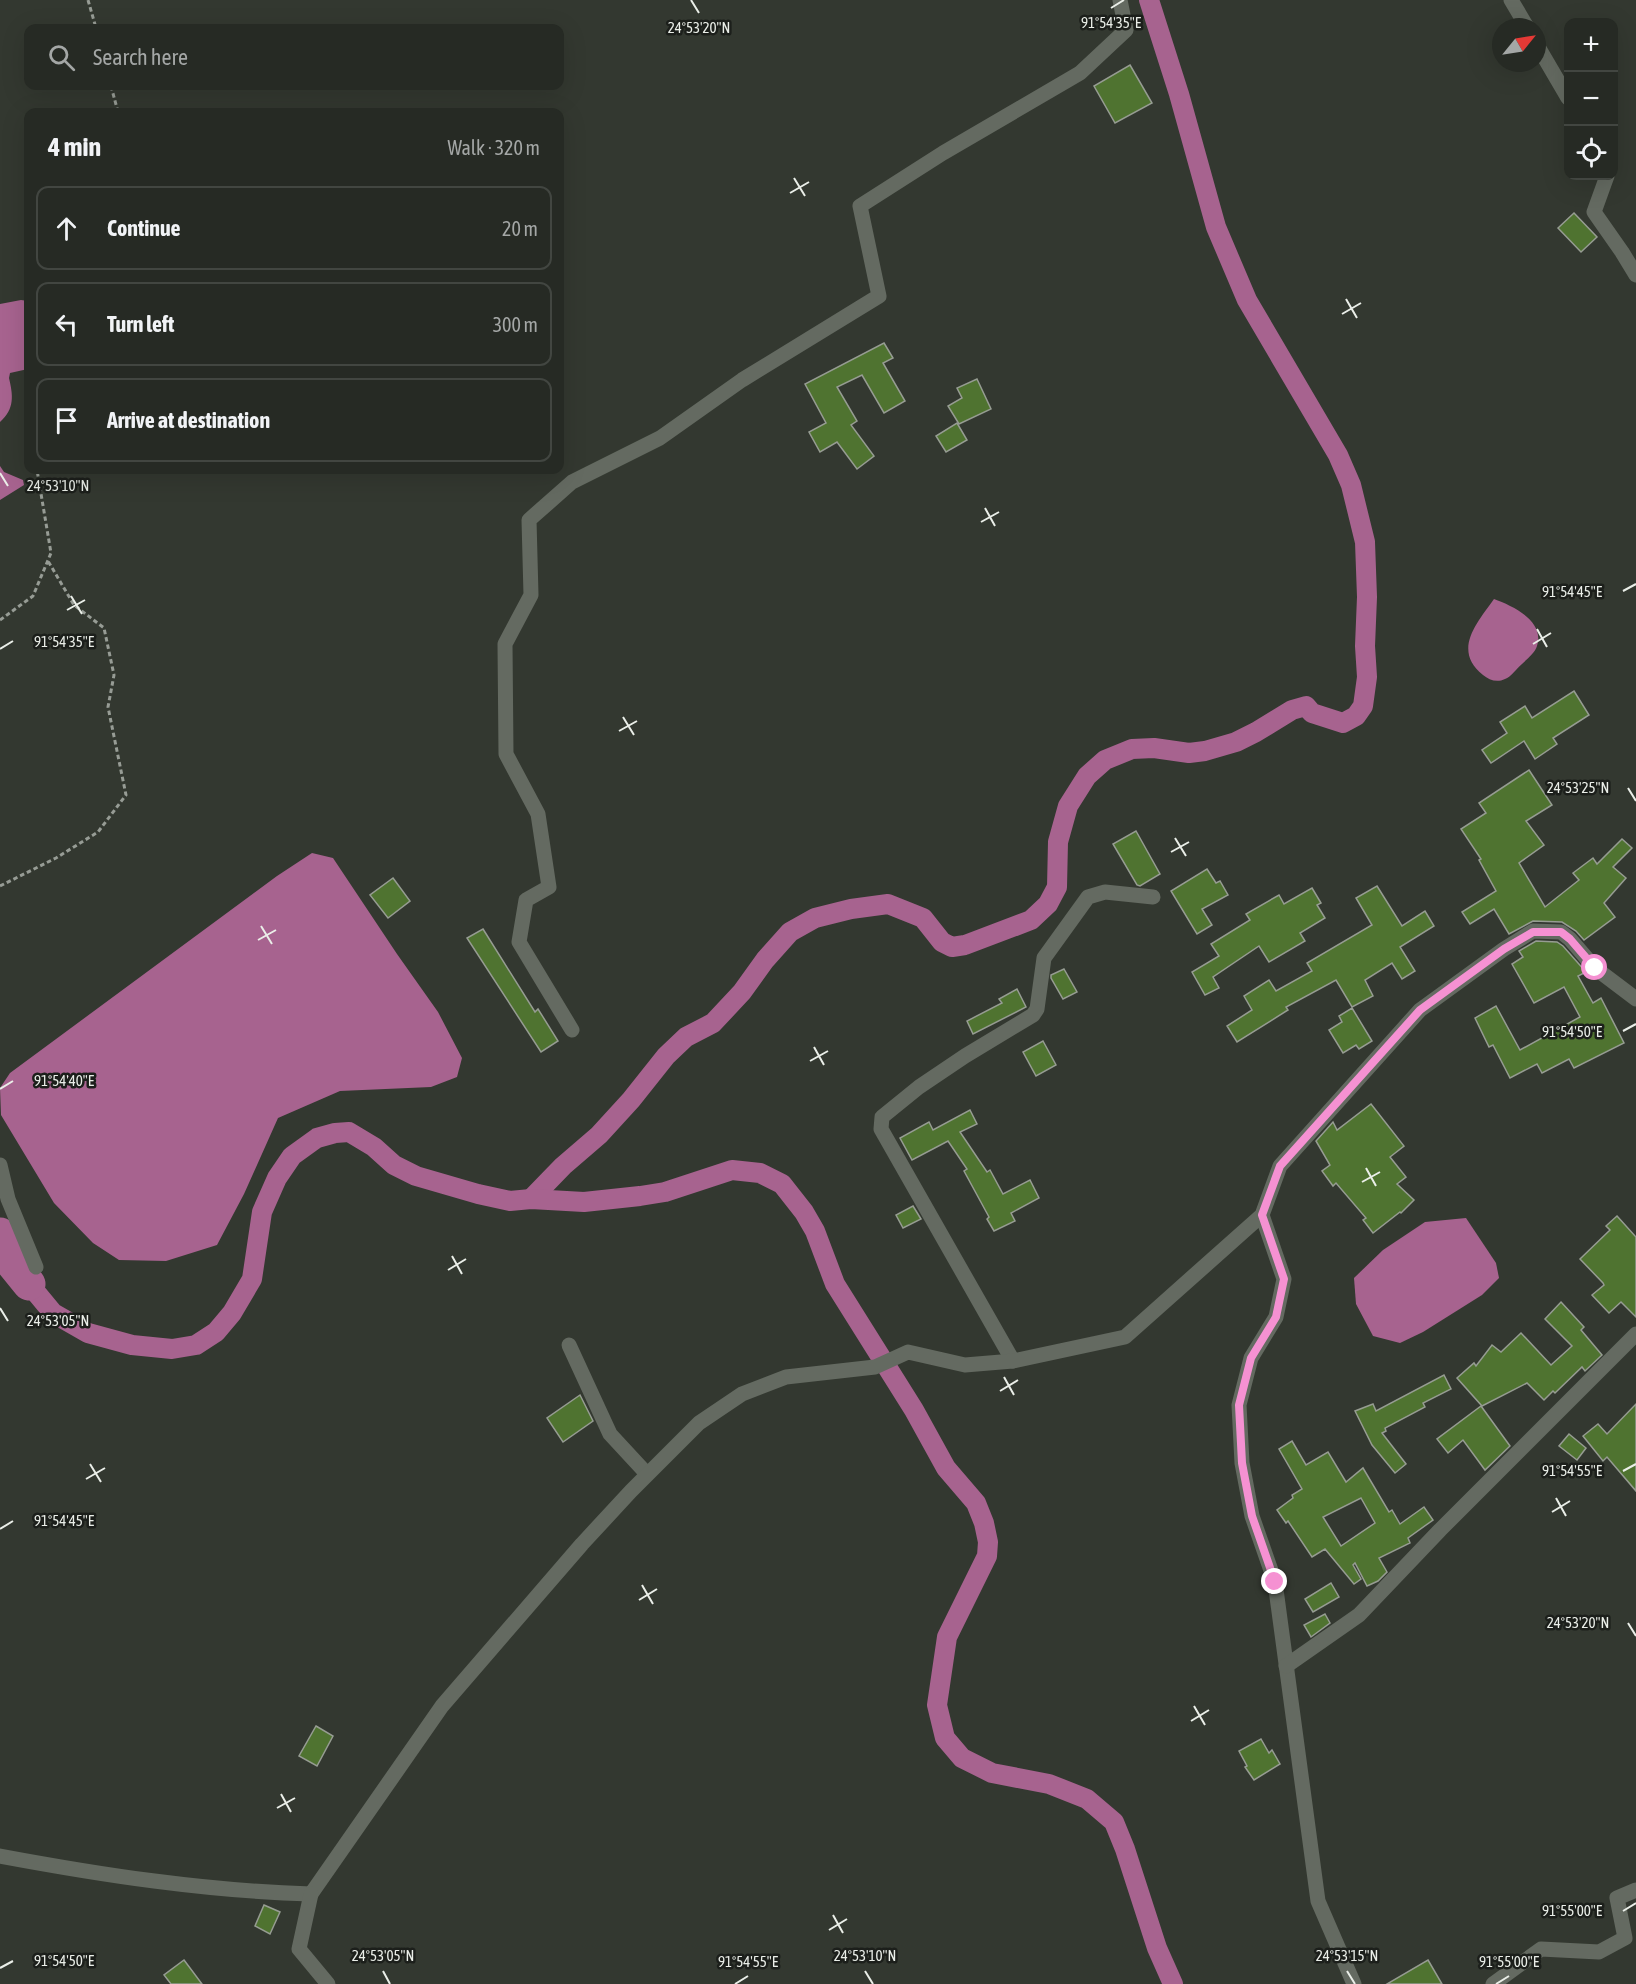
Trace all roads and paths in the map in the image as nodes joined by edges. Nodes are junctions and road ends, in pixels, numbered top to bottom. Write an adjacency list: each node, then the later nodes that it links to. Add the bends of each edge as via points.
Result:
1 (88, 0): 5 (path)
2 (1120, 0): 18 (street, via 1126,30 1080,73 860,206 879,296 742,380 660,438 572,482 529,520 531,595 505,644 506,754 538,814 549,887 526,900 519,942)
3 (1511, 0): 4 (street)
4 (1522, 18)
5 (95, 24)
6 (1546, 60): 8 (street)
7 (112, 90): 9 (path)
8 (1564, 90)
9 (117, 108)
10 (1606, 180): 11 (street, via 1594,213)
11 (1636, 276)
12 (38, 474): 13 (path, via 51,553)
13 (48, 561): 14 (path, via 33,596); 15 (path, via 74,605 104,628 114,675 108,706 126,795 98,832)
14 (0, 620)
15 (0, 886)
16 (1153, 897): 24 (street, via 1105,892 1088,897 1044,958 1037,1009 1032,1015 919,1087 882,1117 881,1129)
17 (1636, 999): 20 (street, via 1595,968 1561,932 1533,932 1420,1010 1280,1166)
18 (572, 1030)
19 (0, 1165): 21 (street, via 8,1199)
20 (1262, 1215): 24 (street, via 1125,1337); 26 (street, via 1284,1279 1276,1317 1251,1358 1239,1405 1242,1463 1252,1516 1275,1582)
21 (36, 1267)
22 (1636, 1334): 26 (street, via 1359,1614)
23 (569, 1345): 25 (street, via 610,1434)
24 (1013, 1361): 25 (street, via 965,1365 908,1352 875,1367 786,1377 742,1394 699,1423)
25 (647, 1474): 29 (street, via 442,1706)
26 (1286, 1666): 31 (street, via 1318,1901)
27 (0, 1856): 29 (street, via 93,1874 264,1893)
28 (1636, 1890): 32 (street, via 1617,1898 1624,1938 1599,1952 1541,1949)
29 (311, 1894): 30 (street, via 299,1949)
30 (327, 1984)
31 (1354, 1984)
32 (1493, 1984)

